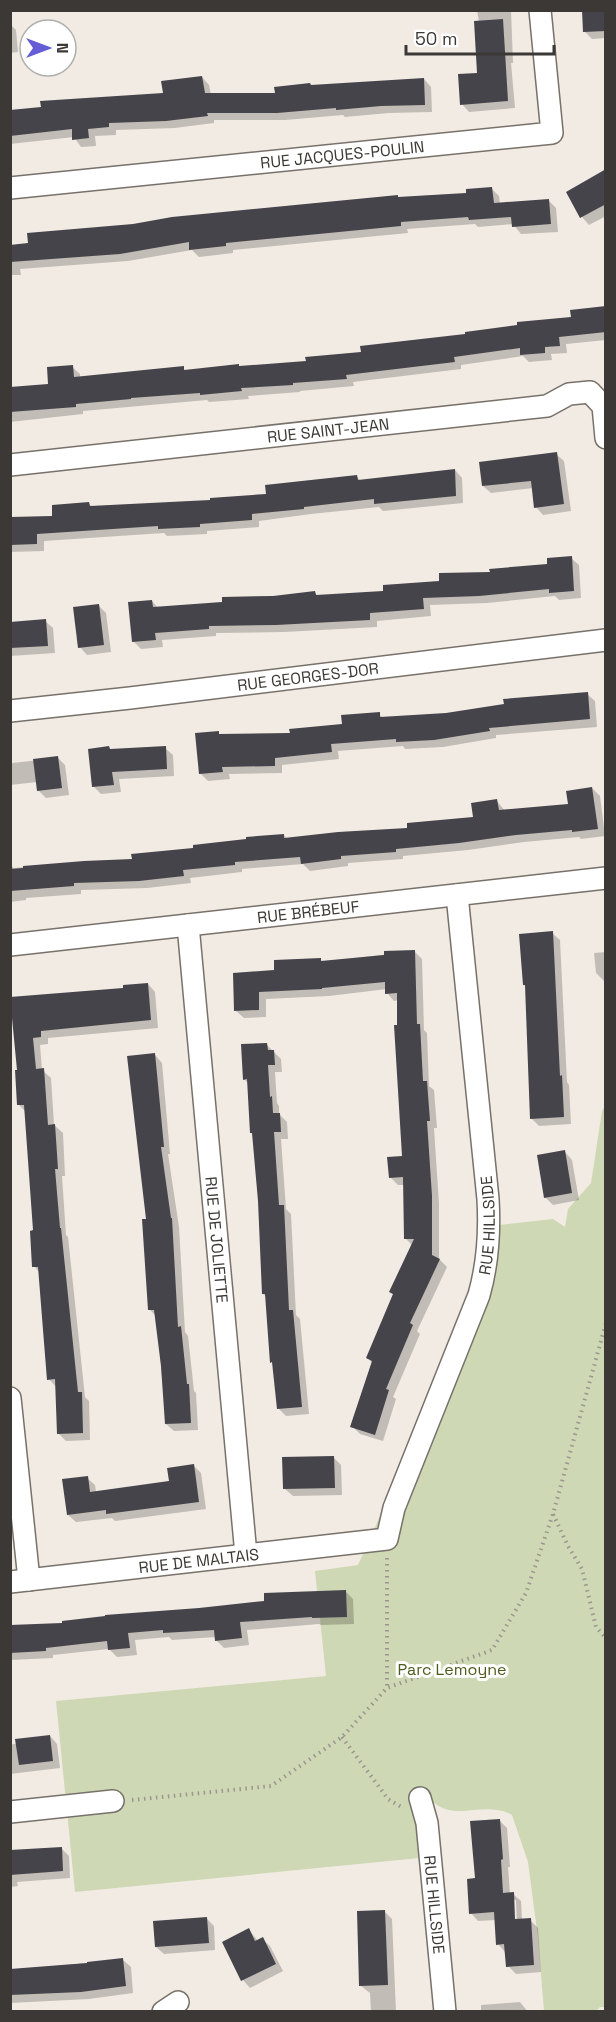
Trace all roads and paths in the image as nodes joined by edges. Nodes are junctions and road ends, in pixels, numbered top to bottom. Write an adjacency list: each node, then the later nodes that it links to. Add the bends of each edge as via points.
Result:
1 (540, 10): 2 (street, RUE JACQUES-POULIN, via 552,133)
2 (10, 188)
3 (606, 438): 4 (street, RUE SAINT-JEAN, via 603,406 590,392 570,393 546,406)
4 (10, 465)
5 (606, 640): 6 (street, RUE GEORGES-DOR)
6 (10, 711)
7 (606, 878): 8 (street, RUE BRÉBEUF)
8 (458, 895): 9 (street, RUE BRÉBEUF); 14 (street, RUE HILLSIDE, via 488,1199 489,1245 478,1295 394,1508)
9 (188, 925): 10 (street, RUE BRÉBEUF); 15 (street, RUE DE JOLIETTE)
10 (10, 945)
11 (606, 1323): 13 (path)
12 (10, 1398): 16 (street)
13 (553, 1514): 17 (path, via 582,1569 596,1627); 18 (path, via 526,1593 492,1650)
14 (387, 1539): 15 (street, RUE DE MALTAIS); 18 (path)
15 (246, 1555): 16 (street, RUE DE MALTAIS)
16 (20, 1581)
17 (606, 1638)
18 (387, 1688): 19 (path)
19 (342, 1737): 21 (path, via 271,1786); 23 (path, via 388,1799)
20 (420, 1798): 23 (street, RUE HILLSIDE)
21 (113, 1801): 22 (street)
22 (10, 1812)
23 (427, 1823): 24 (street, RUE HILLSIDE)
24 (445, 2012)

